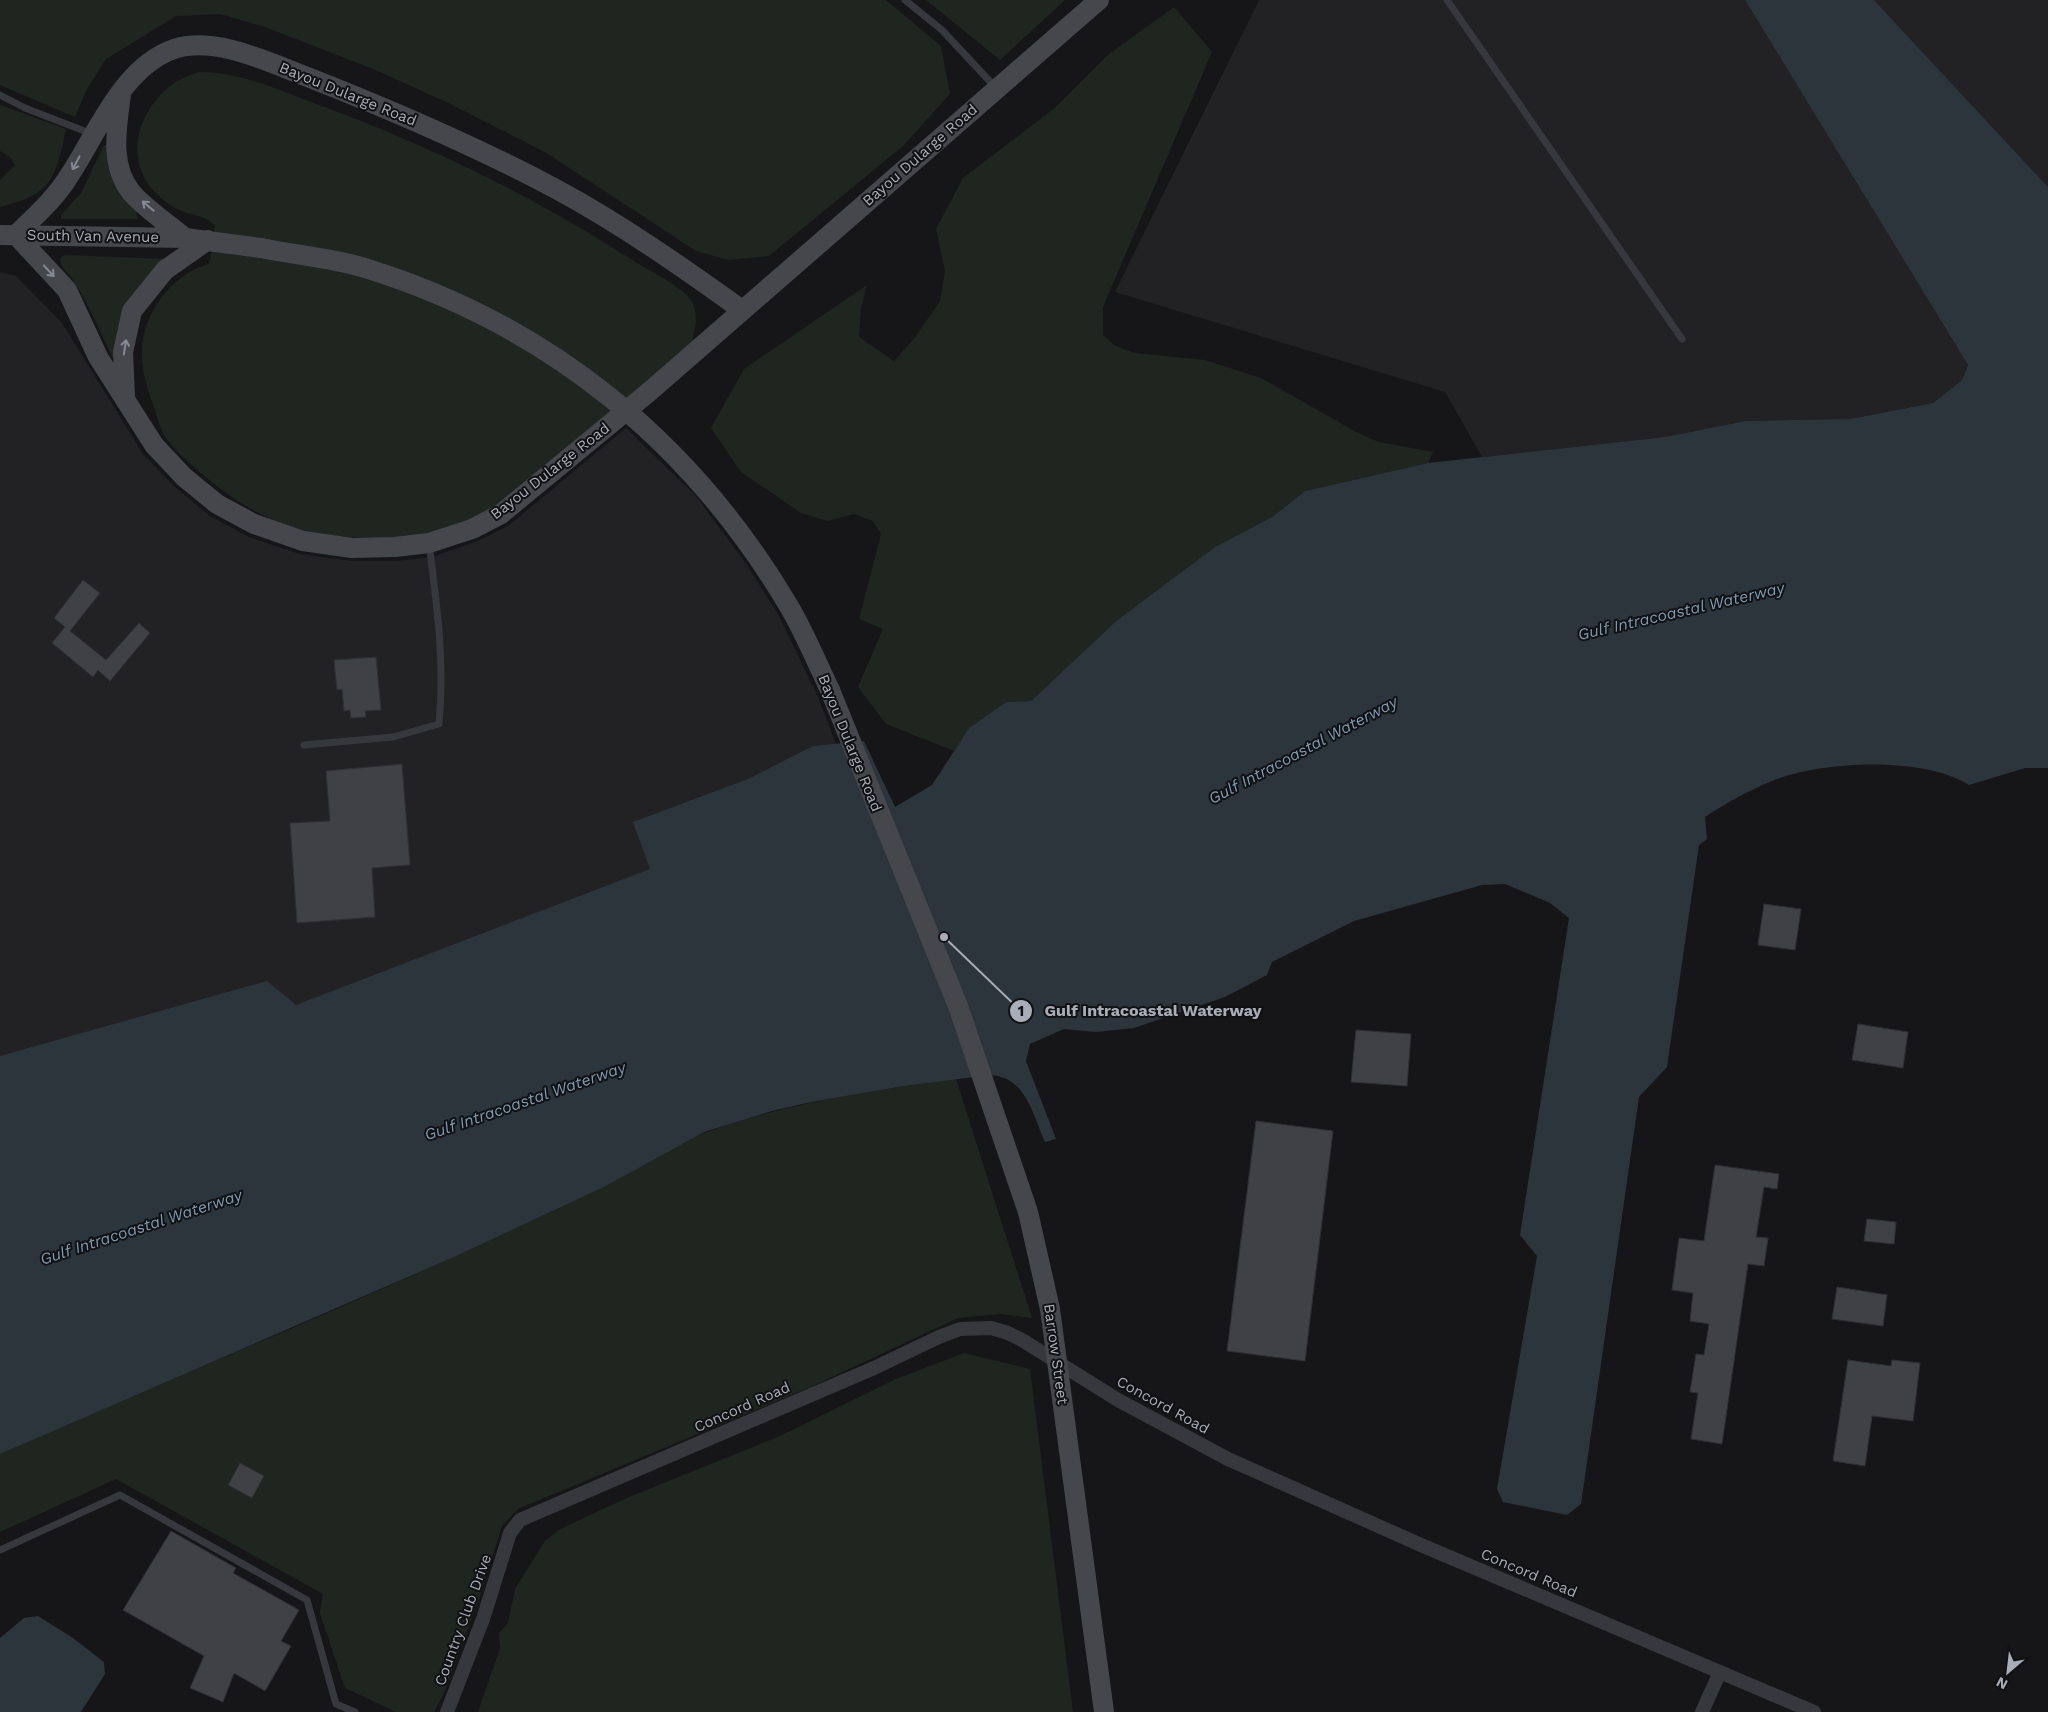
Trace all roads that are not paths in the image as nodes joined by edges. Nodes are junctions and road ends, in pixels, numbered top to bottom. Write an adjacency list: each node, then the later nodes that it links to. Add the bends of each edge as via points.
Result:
1 (905, 0): 4 (lane, via 942,30)
2 (1099, 0): 4 (main road, Bayou Dularge Road)
3 (1447, 0): 12 (lane)
4 (996, 89): 11 (main road, Bayou Dularge Road)
5 (121, 92): 7 (main road, Bayou Dularge Road); 9 (main road, one-way to 5, via 132,193 119,170 115,143); 11 (main road, Bayou Dularge Road, via 151,62 175,49 214,46 252,56 431,128 557,190 672,260)
6 (0, 95): 7 (lane)
7 (92, 134): 8 (main road, Bayou Dularge Road, one-way to 8, via 70,176 54,198)
8 (8, 235): 9 (main road, South Van Avenue); 13 (main road, one-way to 13, via 67,290 98,357)
9 (185, 238): 10 (main road, Bayou Dularge Road)
10 (208, 240): 13 (main road, Bayou Dularge Road, one-way to 10, via 123,352 132,311 165,270); 16 (main road, Bayou Dularge Road, bridge, via 363,268 473,310 579,372 618,403 705,486 758,557 795,618 830,690)
11 (742, 310): 14 (main road, Bayou Dularge Road, via 649,392 501,514 472,529)
12 (1682, 340)
13 (125, 396): 14 (main road, Bayou Dularge Road, via 154,446 184,477 218,504 254,524 303,541 352,548)
14 (429, 543): 15 (lane, via 443,685 439,724 393,737)
15 (304, 745)
16 (958, 1006): 22 (main road, Barrow Street, bridge, via 1028,1212 1050,1308)
17 (508, 1540): 19 (street, Concord Road, via 514,1527 527,1516 700,1444 939,1337 960,1329 991,1328 1022,1340 1118,1400 1228,1459); 21 (street, Country Club Drive, via 483,1619)
18 (0, 1550): 20 (lane, via 120,1495 307,1600 336,1704)
19 (1720, 1672): 23 (street); 24 (street, Concord Road)
20 (355, 1712)
21 (447, 1712)
22 (1104, 1712)
23 (1702, 1712)
24 (1814, 1712)

